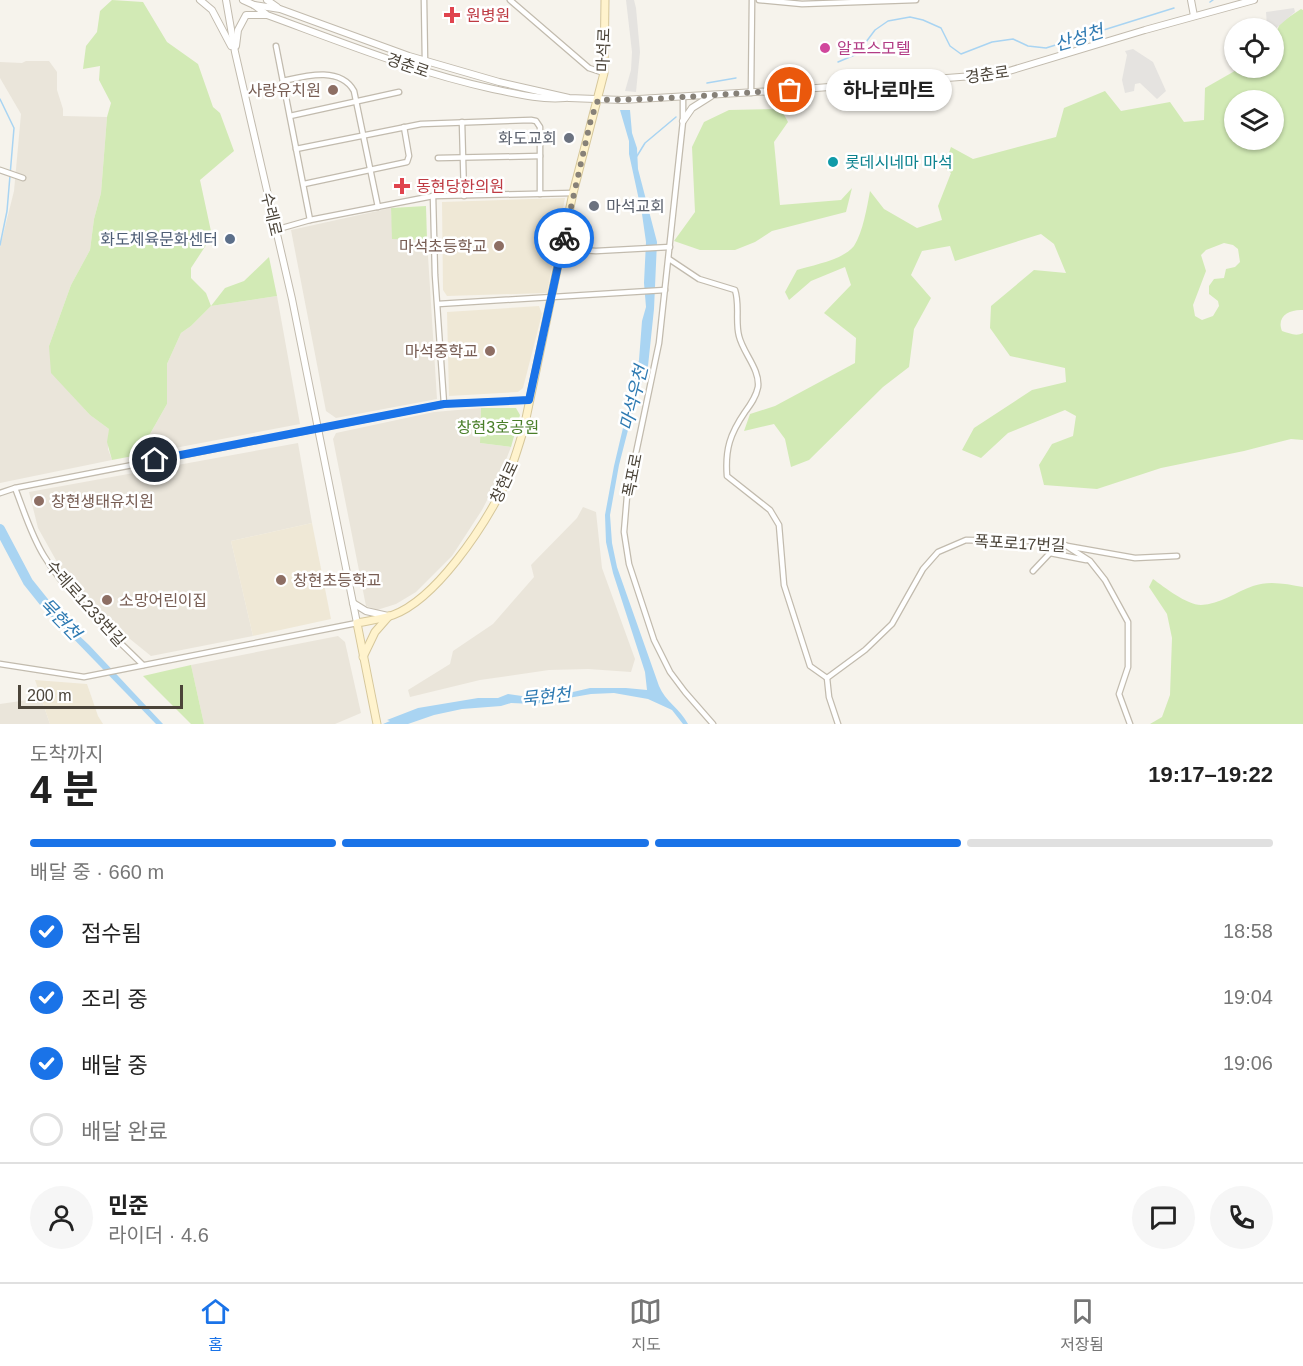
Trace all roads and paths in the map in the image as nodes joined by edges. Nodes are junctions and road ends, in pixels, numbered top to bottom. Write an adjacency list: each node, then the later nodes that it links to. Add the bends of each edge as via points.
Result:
1 (200, 0): 18 (street, via 212,10)
2 (226, 0): 18 (street, 수레로)
3 (243, 0): 13 (street, 경춘로)
4 (267, 0): 14 (street)
5 (424, 0): 19 (street)
6 (510, 0): 21 (street, via 589,68)
7 (605, 0): 21 (main road, 마석로)
8 (752, 0): 24 (street)
9 (759, 0): 10 (street, via 802,4)
10 (916, 0)
11 (1191, 0): 16 (street)
12 (1254, 0): 16 (street, 경춘로)
13 (254, 5): 14 (street, 경춘로); 15 (street, 경춘로)
14 (280, 9): 19 (street, 경춘로)
15 (267, 15): 18 (street, via 246,15 238,30); 20 (street, 경춘로)
16 (1194, 16): 24 (street, 경춘로, via 999,74)
17 (276, 46): 22 (street)
18 (235, 52): 49 (street, 수레로)
19 (425, 61): 20 (street); 27 (street, 경춘로)
20 (422, 71): 27 (street, 경춘로, via 520,95 548,100)
21 (604, 73): 28 (main road, 마석로)
22 (283, 81): 29 (street, via 315,75 338,77 351,86); 30 (street)
23 (399, 92): 29 (street)
24 (751, 93): 25 (street, 경춘로)
25 (714, 95): 26 (street, 경춘로); 31 (street, via 692,108)
26 (683, 97): 28 (street, 경춘로); 31 (street, 폭포로)
27 (569, 98): 28 (street, 경춘로)
28 (598, 100): 43 (main road, 창현로)
29 (356, 101): 30 (street); 34 (street)
30 (290, 116): 35 (street)
31 (683, 121): 50 (street, 폭포로)
32 (462, 122): 33 (street); 36 (street, via 536,121 540,127); 37 (street)
33 (404, 127): 34 (street); 39 (street, via 407,162)
34 (363, 134): 35 (street); 39 (street)
35 (296, 148): 42 (street)
36 (540, 156): 37 (street); 44 (street)
37 (464, 157): 38 (street); 46 (street)
38 (438, 158)
39 (371, 170): 42 (street); 47 (street)
40 (3, 171): 41 (street)
41 (22, 177)
42 (304, 184): 48 (street)
43 (573, 193): 44 (street); 51 (main road, 창현로)
44 (540, 194): 46 (street)
45 (433, 196): 46 (street); 47 (street); 55 (street)
46 (464, 196)
47 (378, 207): 48 (street)
48 (310, 220): 49 (street)
49 (275, 230): 58 (street, 수레로)
50 (670, 247): 51 (street); 52 (street, 폭포로)
51 (562, 249): 54 (main road, 창현로)
52 (669, 259): 53 (street, 폭포로); 72 (street, via 699,279 735,290 739,338 758,385 755,398 729,442 727,476 770,510 779,525 784,585 810,666)
53 (665, 290): 54 (street); 74 (street, 폭포로, via 654,373 627,496 624,532 629,564 654,640 670,672)
54 (551, 298): 55 (street); 56 (main road, 창현로)
55 (438, 304): 57 (street)
56 (529, 400): 57 (street); 67 (main road, 창현로, via 514,462 486,517 444,575 422,598)
57 (444, 404): 58 (street)
58 (317, 429): 59 (street); 66 (street, 수레로)
59 (15, 488): 60 (street); 71 (street, 수레로1233번길, via 44,555 66,585)
60 (0, 493)
61 (1065, 545): 62 (street); 63 (street, 폭포로17번길, via 1135,558); 64 (street); 72 (street, 폭포로17번길, via 966,540 938,552 922,569 892,624 866,650)
62 (1050, 553): 64 (street); 65 (street)
63 (1177, 556)
64 (1090, 561): 76 (street, via 1128,622 1128,667 1119,694)
65 (1033, 571)
66 (353, 602): 67 (street, via 366,611); 68 (street, 수레로)
67 (389, 616): 68 (main road, 창현로); 69 (main road, via 375,632)
68 (357, 623): 69 (main road, 수레로); 71 (street)
69 (363, 657): 73 (main road, 수레로)
70 (0, 664): 71 (street, via 84,677)
71 (140, 665)
72 (827, 678): 75 (street)
73 (377, 724)
74 (713, 724)
75 (838, 724)
76 (1130, 724)

